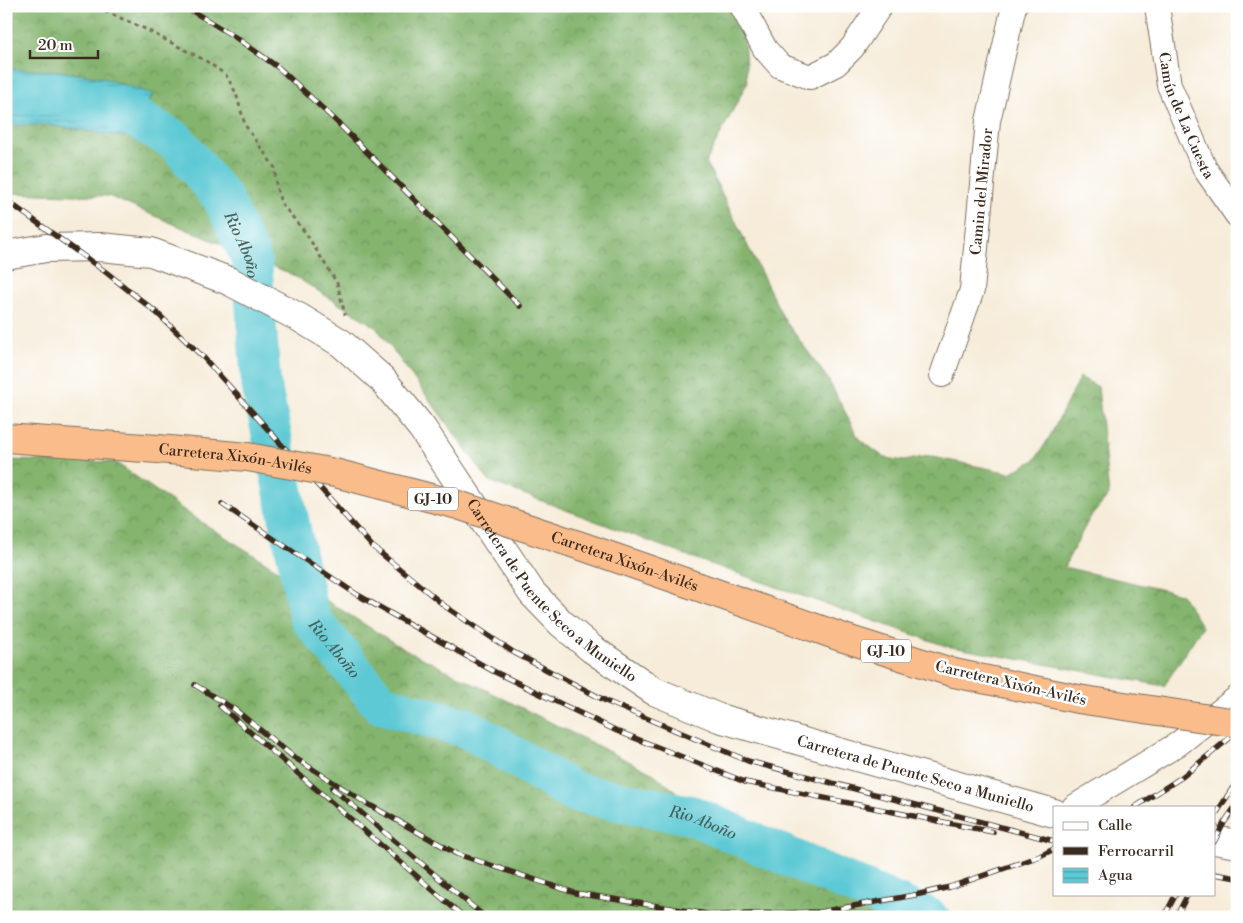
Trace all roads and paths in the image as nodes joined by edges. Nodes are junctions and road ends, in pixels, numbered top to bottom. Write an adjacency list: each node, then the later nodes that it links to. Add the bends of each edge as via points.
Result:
1 (90, 6): 8 (path, via 143,28 226,75 245,124 275,168 281,203 305,232 336,283 345,313)
2 (742, 6): 3 (street, via 765,49 780,66 810,77 836,64 852,48)
3 (880, 6)
4 (1014, 6): 9 (street, Camin del Mirador, via 988,121 972,290)
5 (1157, 6): 6 (street, Camín de La Cuesta, via 1169,85 1204,169)
6 (1237, 216)
7 (6, 255): 8 (street, Carretera de Puente Seco a Muniello, via 46,248 100,247 151,252 229,281)
8 (341, 343): 14 (street, Carretera de Puente Seco a Muniello, via 382,379 422,428 532,593 592,649 654,691 719,718)
9 (942, 375)
10 (6, 438): 12 (highway, Carretera Xixón-Avilés / GJ-10, bridge, via 248,457 334,472 458,505 954,673 1078,700)
11 (1237, 698): 13 (street, via 1178,744)
12 (1237, 723)
13 (1076, 806)
14 (1053, 813)
15 (1216, 840): 16 (street)
16 (1237, 844)

